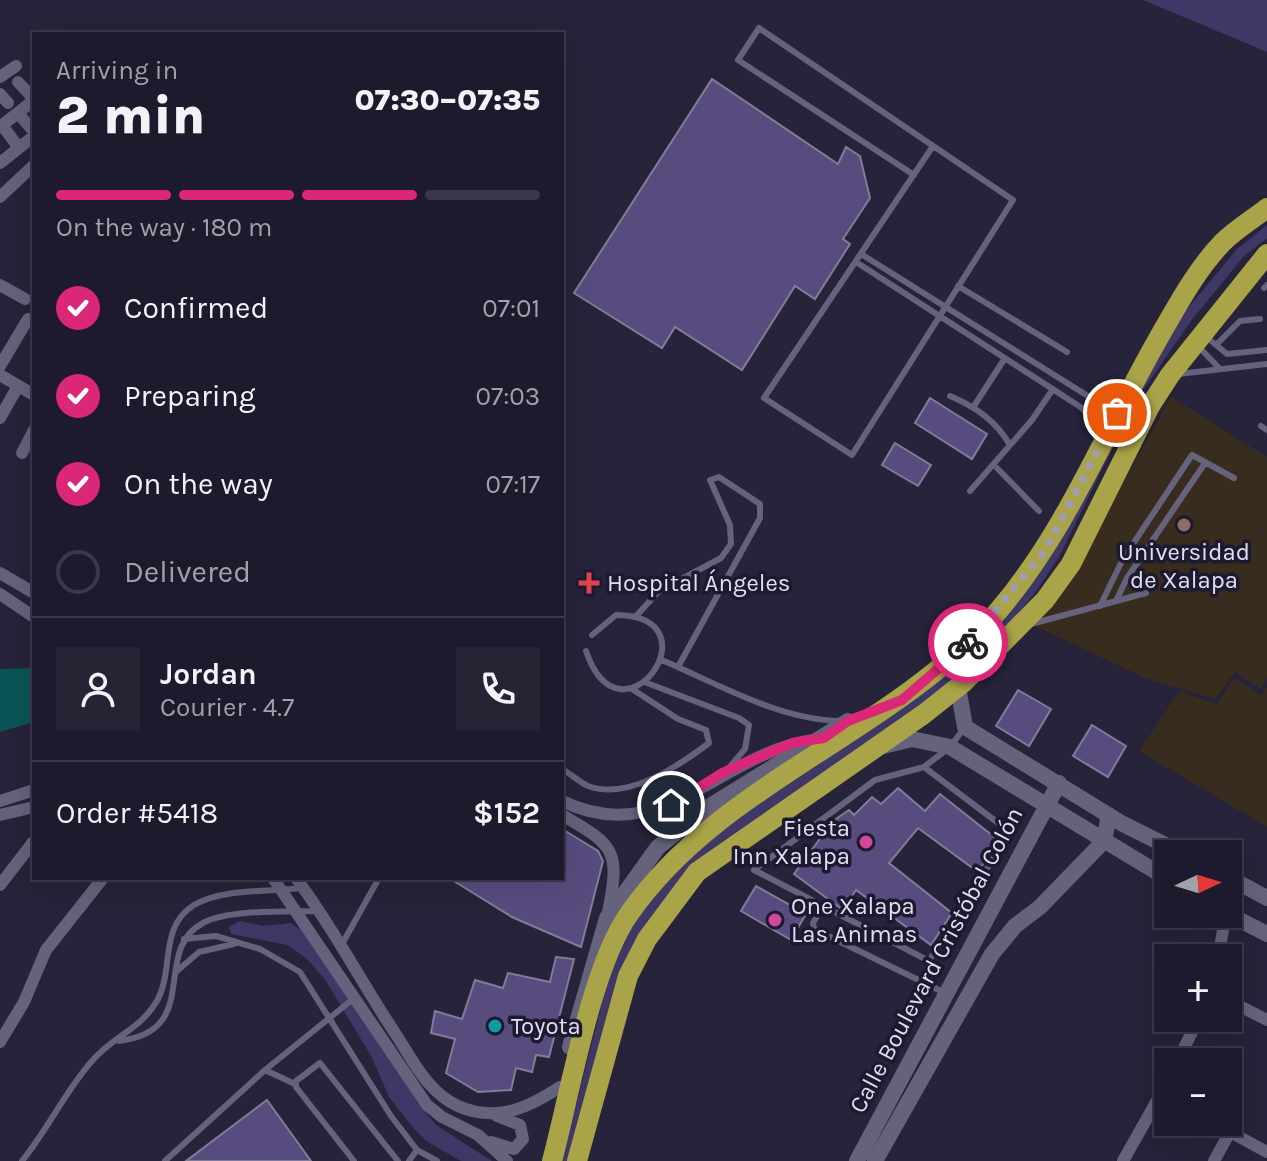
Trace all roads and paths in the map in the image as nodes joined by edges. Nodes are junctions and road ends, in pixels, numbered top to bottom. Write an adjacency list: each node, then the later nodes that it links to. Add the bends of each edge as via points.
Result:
1 (16, 66): 2 (street)
2 (0, 77)
3 (18, 82): 4 (street)
4 (32, 98)
5 (32, 100): 6 (street)
6 (9, 103): 7 (street); 8 (street)
7 (1, 126): 11 (street)
8 (32, 132)
9 (32, 136): 11 (street)
10 (933, 146): 14 (lane); 14 (lane, via 759,28 738,60); 21 (lane, via 1013,200)
11 (19, 148): 12 (street)
12 (1, 159)
13 (32, 167): 15 (street)
14 (914, 175): 17 (lane)
15 (0, 197)
16 (1267, 208): 38 (highway, via 1224,241 1187,289)
17 (861, 254): 19 (lane); 23 (lane)
18 (1267, 254): 27 (highway)
19 (856, 262): 24 (lane); 24 (lane, via 764,398 852,455)
20 (0, 285): 22 (street)
21 (958, 286): 23 (lane); 29 (lane)
22 (25, 299)
23 (945, 307): 24 (lane); 38 (lane, via 1091,398 1113,401)
24 (940, 316): 30 (lane)
25 (28, 319): 32 (street)
26 (1260, 319): 27 (lane, via 1240,321)
27 (1204, 340): 28 (lane, via 1227,354); 33 (lane); 35 (highway)
28 (1267, 350)
29 (1067, 352)
30 (1005, 358): 37 (lane); 41 (lane)
31 (1267, 364): 33 (lane)
32 (0, 366)
33 (1220, 369): 35 (lane)
34 (0, 375): 36 (street)
35 (1170, 375): 60 (highway, via 1071,564)
36 (18, 386): 39 (street); 42 (street)
37 (1053, 389): 44 (lane); 46 (lane, via 1088,413 1097,431)
38 (1127, 393): 46 (highway)
39 (32, 394)
40 (950, 396): 41 (lane)
41 (974, 406): 44 (lane)
42 (0, 418)
43 (32, 434): 45 (street)
44 (1010, 445): 48 (lane)
45 (22, 453)
46 (1096, 453): 68 (highway, via 1029,573 960,652)
47 (1205, 463): 49 (lane); 56 (lane); 57 (lane, via 1192,455 1123,559)
48 (994, 465): 50 (lane); 51 (lane)
49 (1234, 478)
50 (970, 491)
51 (1039, 511)
52 (0, 573): 53 (street)
53 (32, 592)
54 (1146, 593): 56 (lane)
55 (0, 594): 59 (street)
56 (1116, 601): 57 (lane)
57 (1100, 606): 60 (lane)
58 (637, 615): 61 (lane, via 616,615); 63 (lane, via 653,625 662,641); 64 (lane, via 659,591 721,558 731,544 730,525 710,480 719,477 760,504 760,518)
59 (32, 616)
60 (1019, 627): 66 (highway)
61 (592, 635)
62 (586, 651): 67 (lane, via 603,682)
63 (662, 660): 64 (lane); 65 (lane)
64 (678, 667): 69 (lane, via 704,682 817,720)
65 (647, 683): 67 (lane); 76 (lane, via 749,725 745,749)
66 (958, 687): 70 (street); 73 (highway)
67 (632, 689): 75 (lane, via 706,730 709,743 653,778 622,788 590,787)
68 (902, 700): 69 (highway); 138 (highway, via 715,824 667,863 626,917 601,974)
69 (848, 721): 71 (street)
70 (965, 727): 72 (lane); 77 (street)
71 (824, 738): 76 (street, via 792,743); 104 (street, via 710,806 658,847)
72 (950, 747): 73 (street, via 912,739); 74 (lane); 81 (street)
73 (874, 749): 139 (highway, via 697,872 667,908 628,976)
74 (924, 767): 100 (lane, via 875,780 754,870); 100 (lane, via 1010,832 929,961)
75 (564, 770)
76 (724, 772): 86 (street, via 671,805)
77 (1059, 783): 81 (street, Calle Boulevard Cristóbal Colón); 84 (street)
78 (32, 791): 79 (street)
79 (0, 801)
80 (564, 802): 86 (street, via 585,813)
81 (1046, 805): 88 (street); 112 (street, Calle Boulevard Cristóbal Colón)
82 (32, 807): 83 (street)
83 (0, 815)
84 (1109, 815): 87 (street); 88 (street)
85 (564, 816): 90 (street)
86 (621, 817): 90 (street, via 609,828)
87 (1156, 840)
88 (1104, 841): 91 (street); 141 (street, Calle Boulevard Cristóbal Colón, via 992,954)
89 (32, 844): 96 (street)
90 (606, 845): 104 (street, via 615,868)
91 (1154, 871)
92 (101, 880): 118 (street, via 46,950)
93 (275, 880): 98 (street)
94 (378, 880): 110 (lane)
95 (300, 883): 98 (lane); 101 (street)
96 (0, 885)
97 (1242, 885): 99 (street)
98 (284, 890): 102 (street); 116 (lane, via 207,899 180,918 170,937 160,995)
99 (1267, 898)
100 (823, 906): 112 (lane, via 814,929)
101 (319, 911): 102 (lane); 110 (street)
102 (299, 912): 103 (lane); 113 (street)
103 (219, 918): 107 (lane); 108 (lane, via 203,922)
104 (607, 918): 122 (street)
105 (1242, 922): 106 (street)
106 (1267, 934)
107 (216, 936): 108 (lane); 109 (lane)
108 (184, 939): 111 (lane)
109 (237, 943): 111 (lane, via 199,952); 128 (lane, via 260,949 300,972)
110 (341, 946): 124 (street, via 432,1087 459,1106)
111 (177, 971): 117 (lane, via 169,1010)
112 (945, 993): 140 (street, Calle Boulevard Cristóbal Colón)
113 (353, 999): 120 (lane); 125 (street, via 427,1105)
114 (1242, 1007): 115 (street)
115 (1267, 1020)
116 (137, 1027): 117 (lane); 119 (lane)
117 (145, 1035): 119 (lane)
118 (0, 1042)
119 (116, 1042): 131 (lane, via 86,1068)
120 (265, 1070): 121 (lane); 132 (lane)
121 (295, 1084): 133 (lane); 134 (lane, via 315,1065 325,1064)
122 (560, 1087): 124 (street, via 534,1104); 137 (street)
123 (1154, 1113): 142 (street)
124 (492, 1114): 125 (street, via 520,1125 521,1144 508,1149)
125 (478, 1135): 130 (street)
126 (1228, 1136): 143 (street)
127 (1237, 1136): 129 (street)
128 (417, 1150): 135 (lane); 136 (lane)
129 (1267, 1152)
130 (503, 1159)
131 (22, 1161)
132 (165, 1161)
133 (354, 1161)
134 (398, 1161)
135 (409, 1161)
136 (437, 1161)
137 (542, 1161)
138 (552, 1161)
139 (577, 1161)
140 (857, 1161)
141 (875, 1161)
142 (1123, 1161)
143 (1214, 1161)

